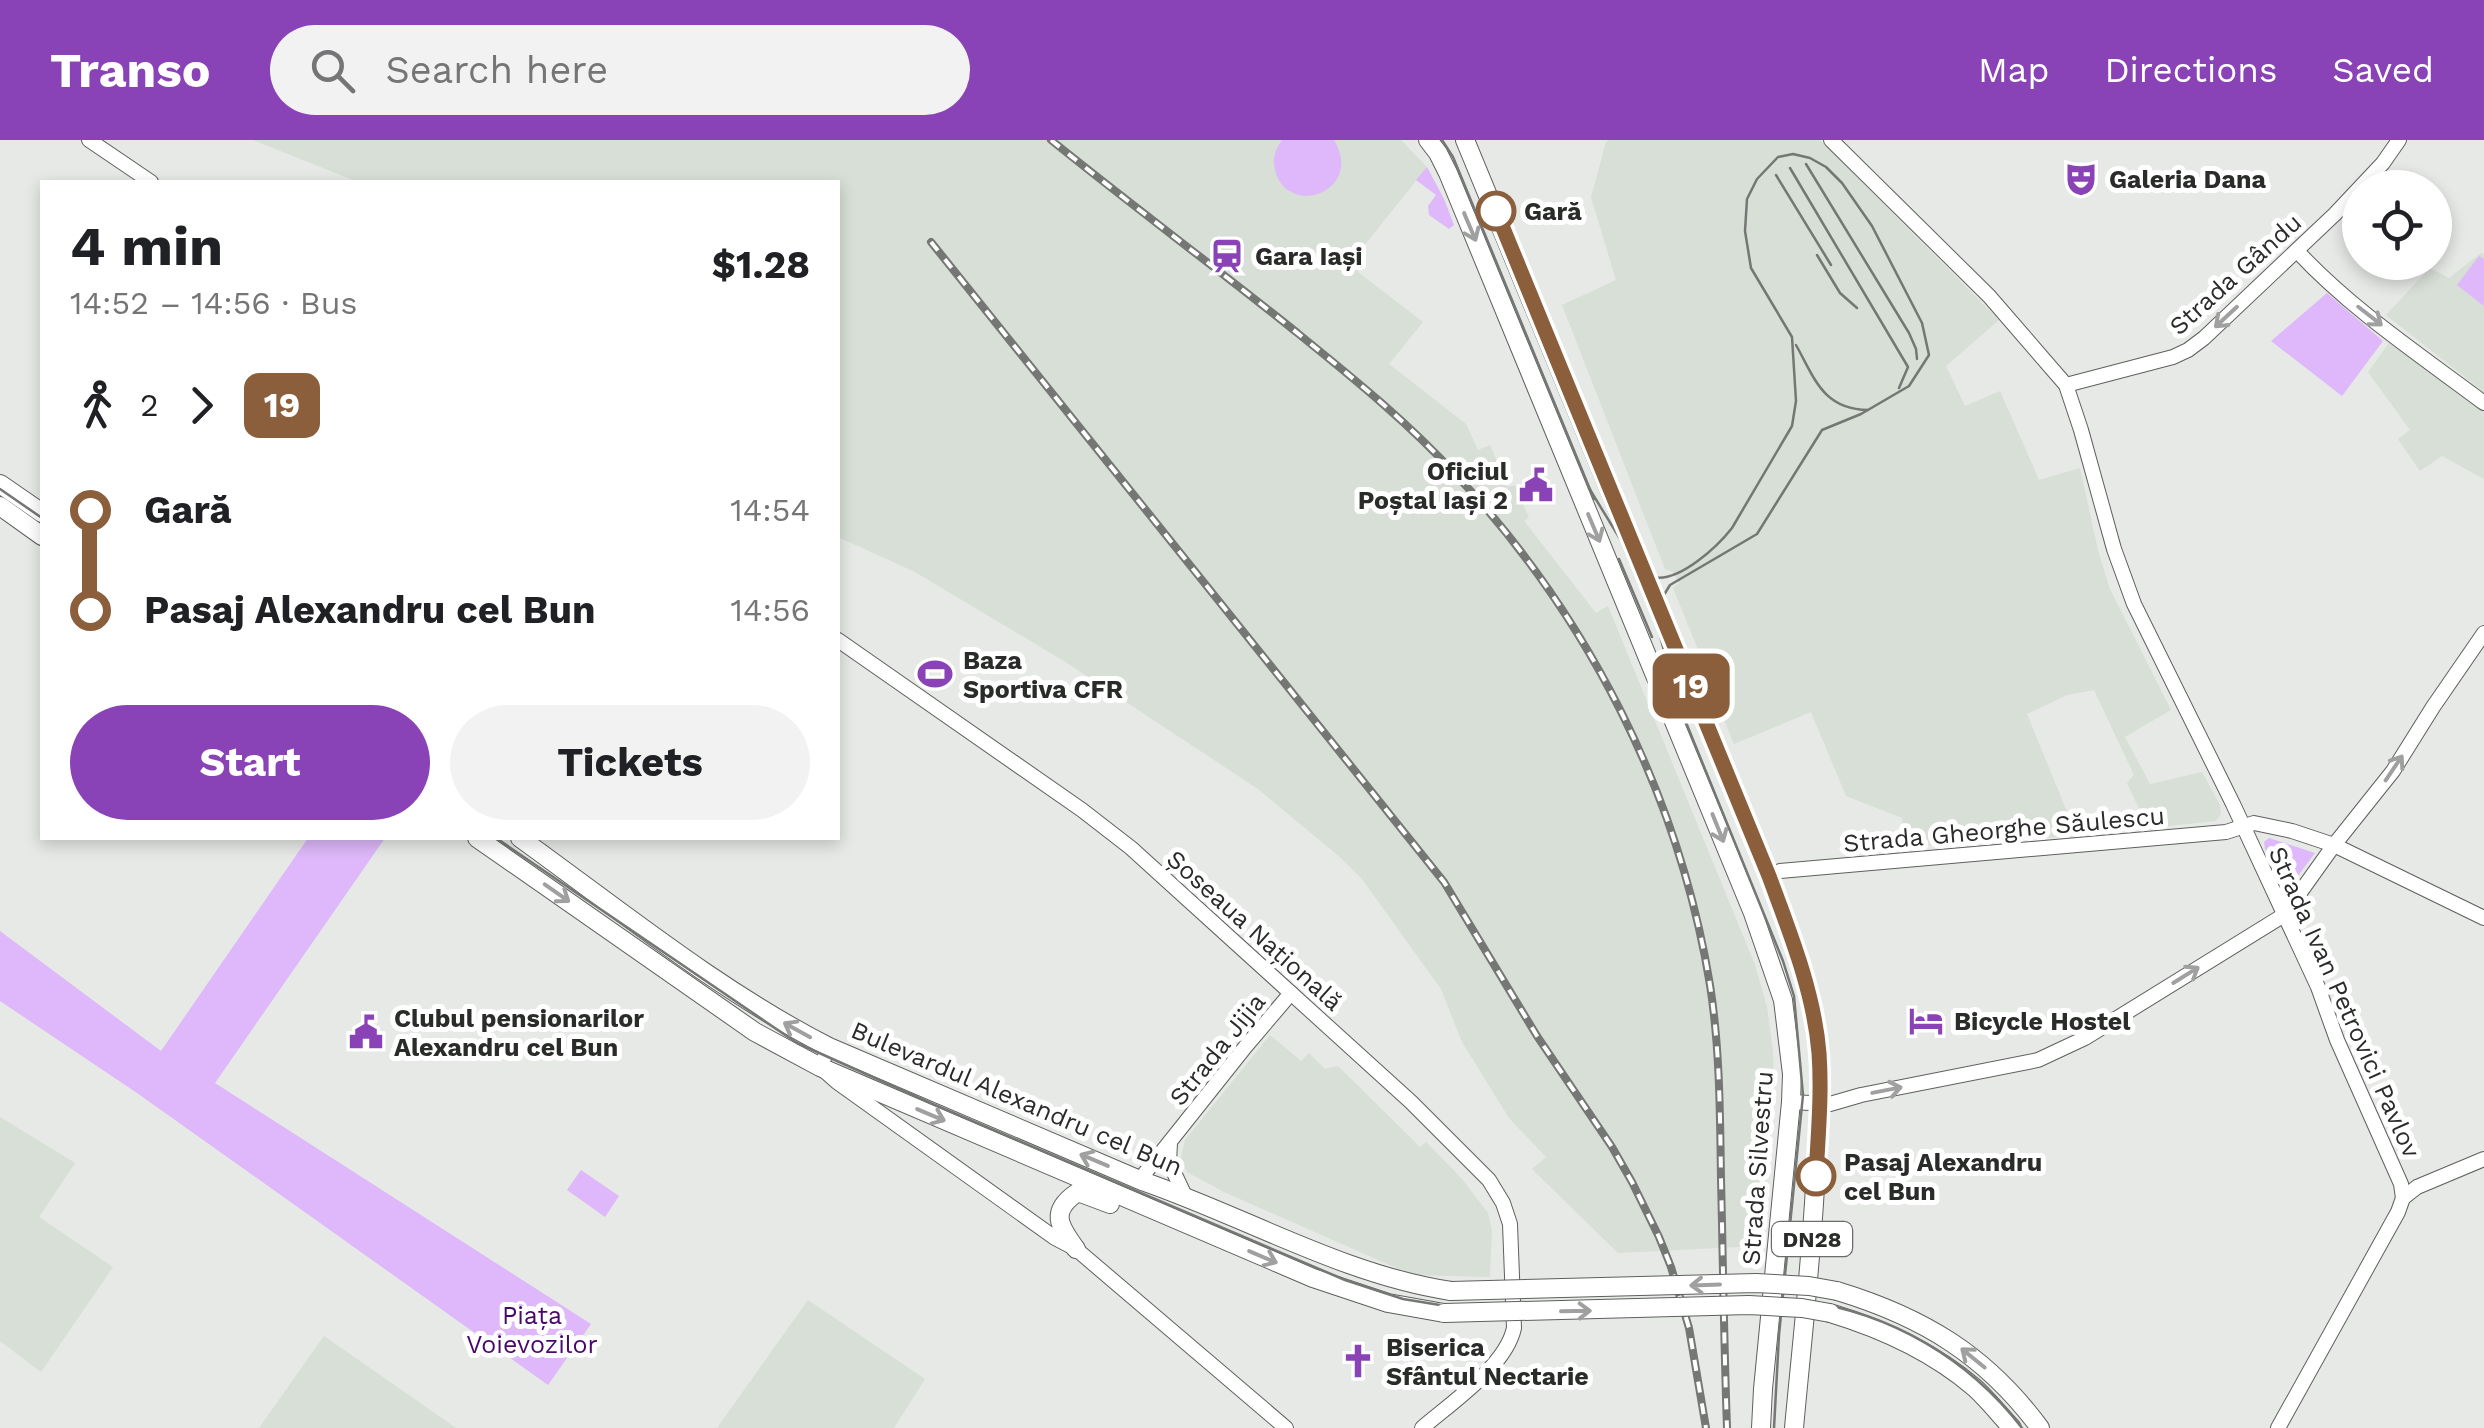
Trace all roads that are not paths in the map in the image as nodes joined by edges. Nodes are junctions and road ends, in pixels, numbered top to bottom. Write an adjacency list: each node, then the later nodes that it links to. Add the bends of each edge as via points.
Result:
1 (89, 140): 6 (street)
2 (1428, 140): 26 (main road, Strada Silvestru / DN28, one-way to 26, via 1454,187 1753,913 1782,1000)
3 (1465, 140): 20 (main road, DN28)
4 (1831, 140): 8 (street, via 1988,296)
5 (2399, 140): 7 (street, Strada Gându)
6 (148, 180)
7 (2297, 251): 8 (street, Strada Gându, one-way to 8, via 2188,350); 9 (street, one-way to 9, via 2350,301)
8 (2066, 385): 16 (street, Strada Ivan Petrovici Pavlov, via 2134,604)
9 (2484, 403)
10 (0, 484): 12 (main road)
11 (0, 506): 13 (main road)
12 (40, 512)
13 (40, 535)
14 (2484, 633): 19 (street, one-way to 14)
15 (840, 641): 23 (street, Șoseaua Națională, via 1131,848)
16 (2242, 826): 19 (street, Strada Gheorghe Săulescu, via 2254,823); 20 (street, Strada Gheorghe Săulescu); 21 (street, Strada Ivan Petrovici Pavlov)
17 (480, 840): 25 (main road, Bulevardul Alexandru cel Bun, one-way to 25, via 756,1032)
18 (523, 840): 24 (main road, Bulevardul Alexandru cel Bun, one-way to 18, via 678,952)
19 (2334, 845): 21 (street); 22 (street, Strada Gheorghe Săulescu)
20 (1769, 876): 27 (main road, DN28, via 1811,1003)
21 (2284, 915): 27 (street, one-way to 21, via 2038,1060); 32 (street, Strada Ivan Petrovici Pavlov)
22 (2484, 918)
23 (1291, 994): 28 (street, Strada Jijia); 36 (street, Șoseaua Națională, via 1489,1180 1510,1224 1512,1340)
24 (830, 1047): 25 (street, Bulevardul Alexandru cel Bun); 30 (main road, Bulevardul Alexandru cel Bun, one-way to 24)
25 (820, 1068): 33 (main road, Bulevardul Alexandru cel Bun, one-way to 33); 34 (street, Bulevardul Alexandru cel Bun)
26 (1792, 1102): 27 (street); 37 (main road, Strada Silvestru / DN28)
27 (1820, 1104): 38 (main road, DN28)
28 (1170, 1143): 30 (street, Strada Jijia); 31 (street, via 1170,1162)
29 (2484, 1159): 32 (street)
30 (1142, 1181): 31 (main road, Bulevardul Alexandru cel Bun)
31 (1185, 1196): 40 (main road, Bulevardul Alexandru cel Bun, one-way to 31, bridge, via 1966,1351 1938,1332 1837,1291 1756,1283 1433,1289 1371,1273)
32 (2402, 1198): 41 (street)
33 (1173, 1219): 34 (main road, via 1152,1220 1078,1192 1058,1216); 39 (main road, one-way to 39, bridge, via 1313,1278 1444,1314 1749,1305 1830,1313 1932,1356)
34 (1076, 1249): 35 (street, Bulevardul Alexandru cel Bun)
35 (1286, 1428)
36 (1422, 1428)
37 (1761, 1428)
38 (1794, 1428)
39 (2012, 1428)
40 (2040, 1428)
41 (2278, 1428)

